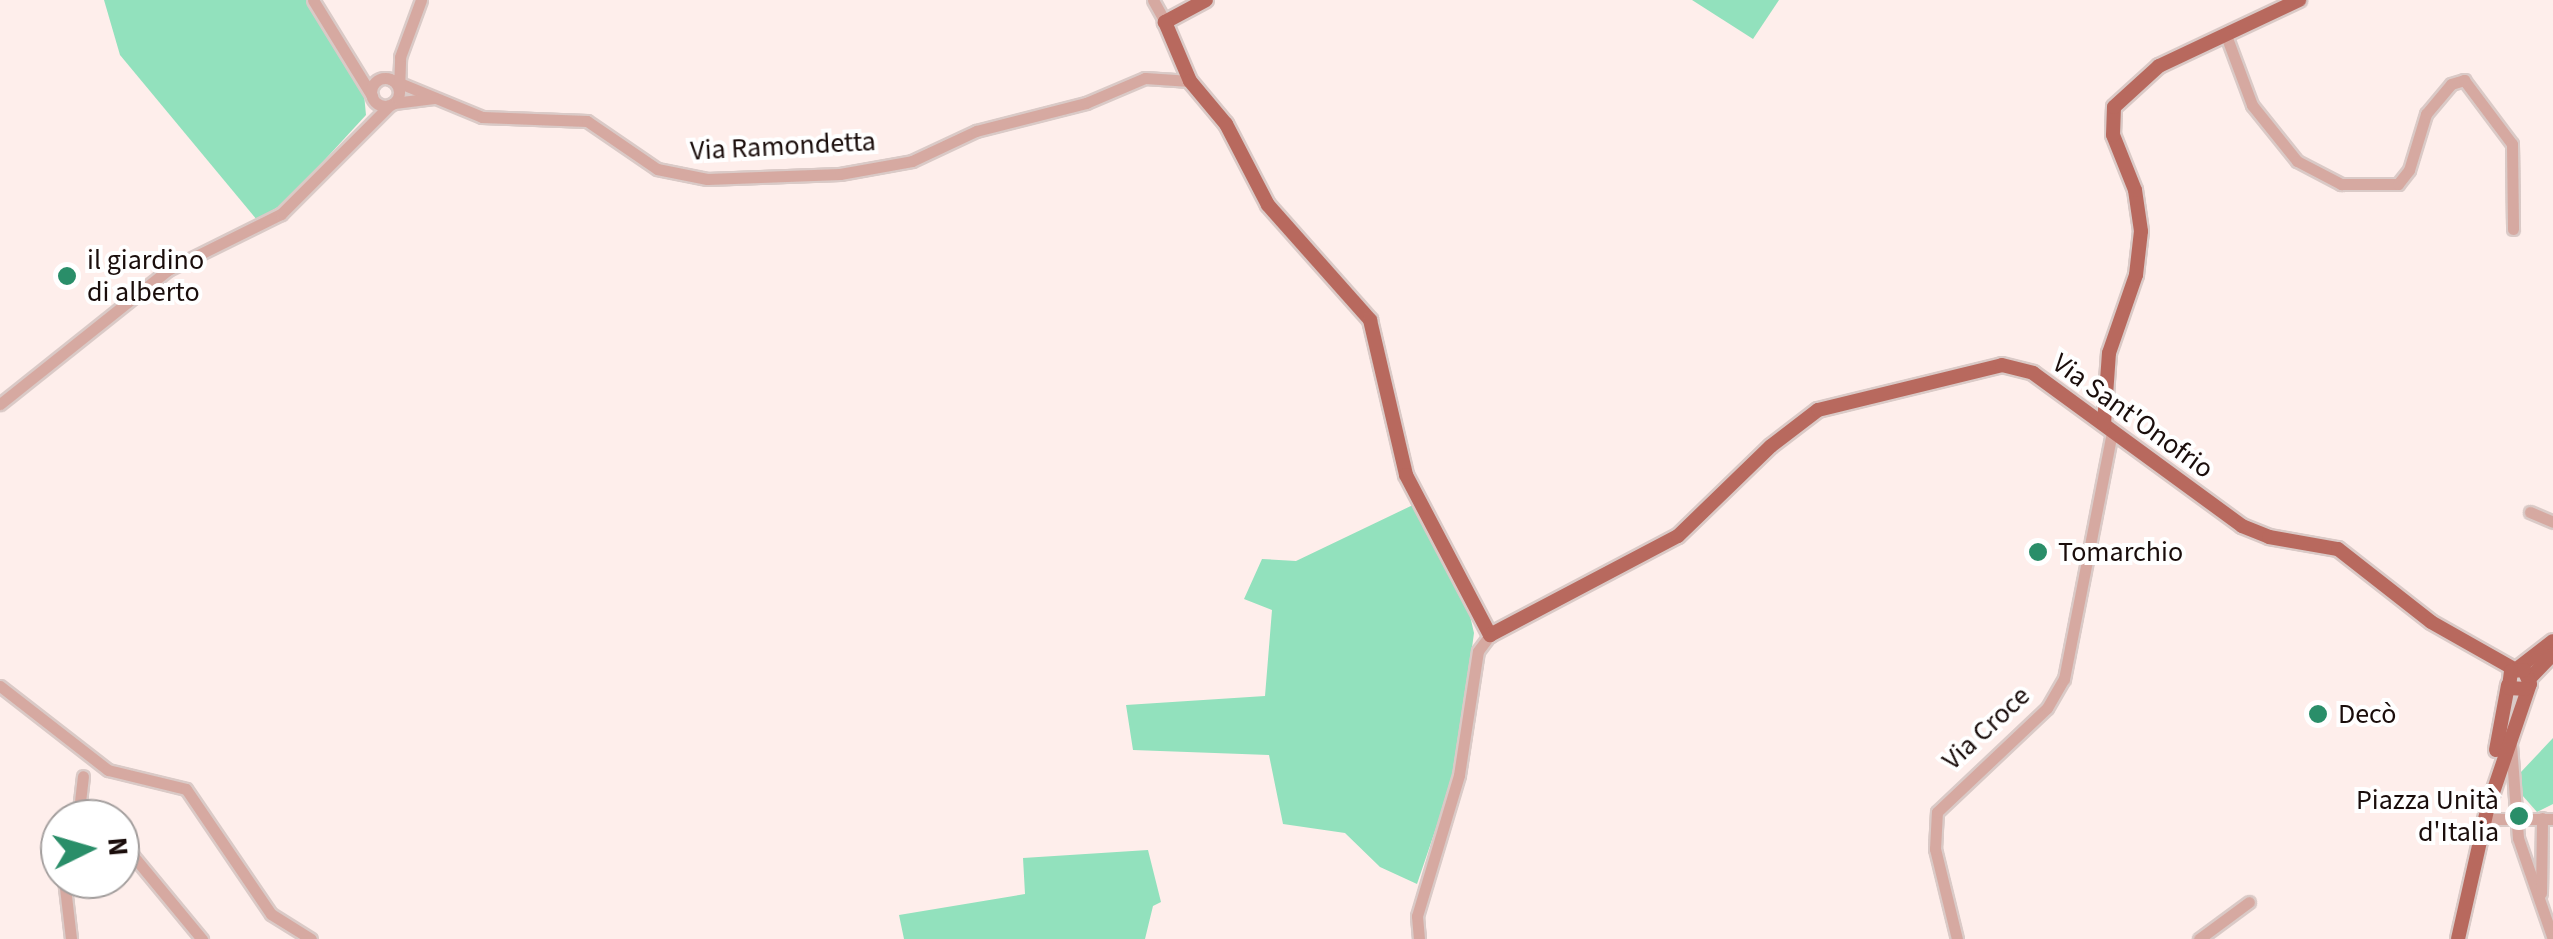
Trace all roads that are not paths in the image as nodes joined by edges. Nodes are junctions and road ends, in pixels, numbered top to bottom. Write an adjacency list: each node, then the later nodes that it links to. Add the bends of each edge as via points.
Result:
1 (313, 0): 8 (street)
2 (421, 0): 10 (street)
3 (1152, 0): 6 (street)
4 (1206, 0): 6 (main road)
5 (2299, 0): 7 (main road)
6 (1165, 22): 9 (main road)
7 (2227, 38): 14 (street, via 2252,104 2297,161 2341,184 2398,184 2409,170 2426,114 2451,84 2464,80 2512,144); 16 (main road, via 2159,66 2114,108 2113,135 2135,190 2141,231 2136,275 2109,352)
8 (345, 56): 10 (street); 11 (street)
9 (1190, 81): 12 (street, Via Ramondetta, via 1145,78 1086,103 976,131 912,161 840,174 707,179 657,168 586,121 482,116); 19 (main road, via 1226,124 1268,206 1370,320 1406,475)
10 (391, 88): 11 (street); 11 (street); 12 (street); 12 (street, Via Ramondetta); 13 (street)
11 (372, 96): 13 (street)
12 (443, 99)
13 (362, 130): 15 (street, via 281,214 168,270)
14 (2513, 229)
15 (0, 404)
16 (2108, 427): 19 (main road, Via Sant'Onofrio, via 2033,374 2002,365 1851,398 1785,434 1678,536); 22 (main road, Via Sant'Onofrio, via 2254,532 2348,554 2408,606); 39 (street, Via Croce, via 2068,669 2047,708 1937,812 1936,849)
17 (2530, 512): 18 (street)
18 (2553, 522)
19 (1490, 635): 38 (street, via 1478,651 1459,775 1416,916)
20 (2553, 642): 22 (main road)
21 (2553, 654): 22 (main road)
22 (2518, 675): 24 (main road); 27 (main road)
23 (0, 686): 37 (street, via 108,770 186,789 271,914)
24 (2508, 740): 27 (main road); 28 (street)
25 (83, 776): 26 (street)
26 (80, 799)
27 (2486, 814): 28 (street); 41 (main road)
28 (2517, 817): 29 (street); 33 (street)
29 (2548, 818): 33 (street)
30 (140, 864): 36 (street)
31 (66, 899): 35 (street)
32 (2249, 902): 40 (street)
33 (2542, 908): 34 (street)
34 (2553, 938)
35 (71, 939)
36 (202, 939)
37 (310, 939)
38 (1419, 939)
39 (1957, 939)
40 (2199, 939)
41 (2458, 939)

